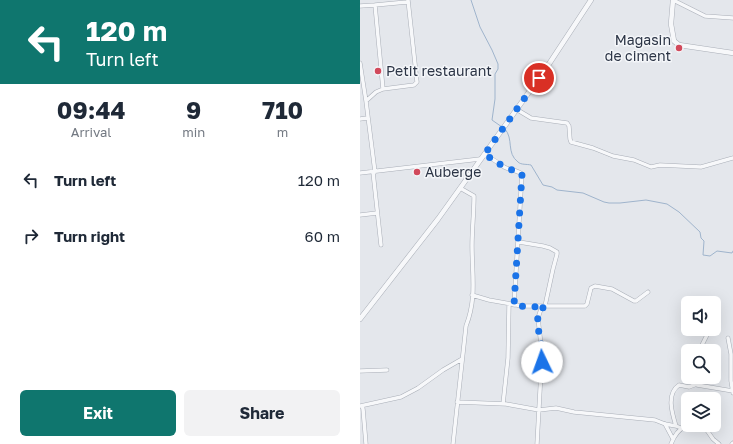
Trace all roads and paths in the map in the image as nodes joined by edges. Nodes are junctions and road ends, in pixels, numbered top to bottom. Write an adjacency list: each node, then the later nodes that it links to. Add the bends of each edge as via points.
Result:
1 (591, 0): 11 (street)
2 (673, 0): 6 (street, via 705,16); 7 (street, via 671,24 674,41 679,45)
3 (407, 1): 4 (street); 9 (street, via 417,82 414,85)
4 (374, 5): 5 (street); 9 (street)
5 (360, 6)
6 (733, 18)
7 (733, 53)
8 (360, 63): 10 (street)
9 (383, 89): 10 (street)
10 (366, 100): 12 (street)
11 (516, 109): 14 (street); 15 (street, via 531,118 567,123 570,126 571,142 651,167 701,167)
12 (367, 118): 13 (street); 17 (street)
13 (360, 119)
14 (484, 155): 16 (street); 22 (street, via 522,174)
15 (733, 158)
16 (480, 160): 17 (street); 19 (street)
17 (374, 172): 18 (street); 20 (street)
18 (360, 174)
19 (460, 188): 25 (street, via 474,196); 29 (street)
20 (377, 213): 21 (street); 23 (street)
21 (360, 215)
22 (518, 242): 27 (street); 28 (street, via 543,246 557,252)
23 (381, 245)
24 (648, 292): 28 (street, via 634,301 612,289 594,286 590,288 585,306)
25 (472, 295): 26 (street); 31 (street, via 472,309 466,326)
26 (509, 304): 27 (street); 37 (street, via 508,358)
27 (514, 305): 28 (street)
28 (545, 306): 39 (street, via 539,313 538,323 542,354)
29 (360, 319)
30 (728, 338): 35 (street, via 731,354 730,381)
31 (462, 360): 36 (street); 38 (street, via 401,397)
32 (387, 370): 33 (street)
33 (360, 371)
34 (697, 384): 35 (street); 41 (street, via 689,387 679,385 674,390 672,409)
35 (733, 391)
36 (457, 402): 37 (street); 46 (street)
37 (503, 404): 39 (street)
38 (361, 406): 45 (street)
39 (539, 410): 40 (street, via 556,408 655,420); 47 (street)
40 (665, 424): 41 (street); 44 (street)
41 (676, 426): 42 (street)
42 (681, 428): 44 (street)
43 (708, 432): 49 (street)
44 (673, 439): 48 (street)
45 (366, 444)
46 (453, 444)
47 (537, 444)
48 (671, 444)
49 (719, 444)

